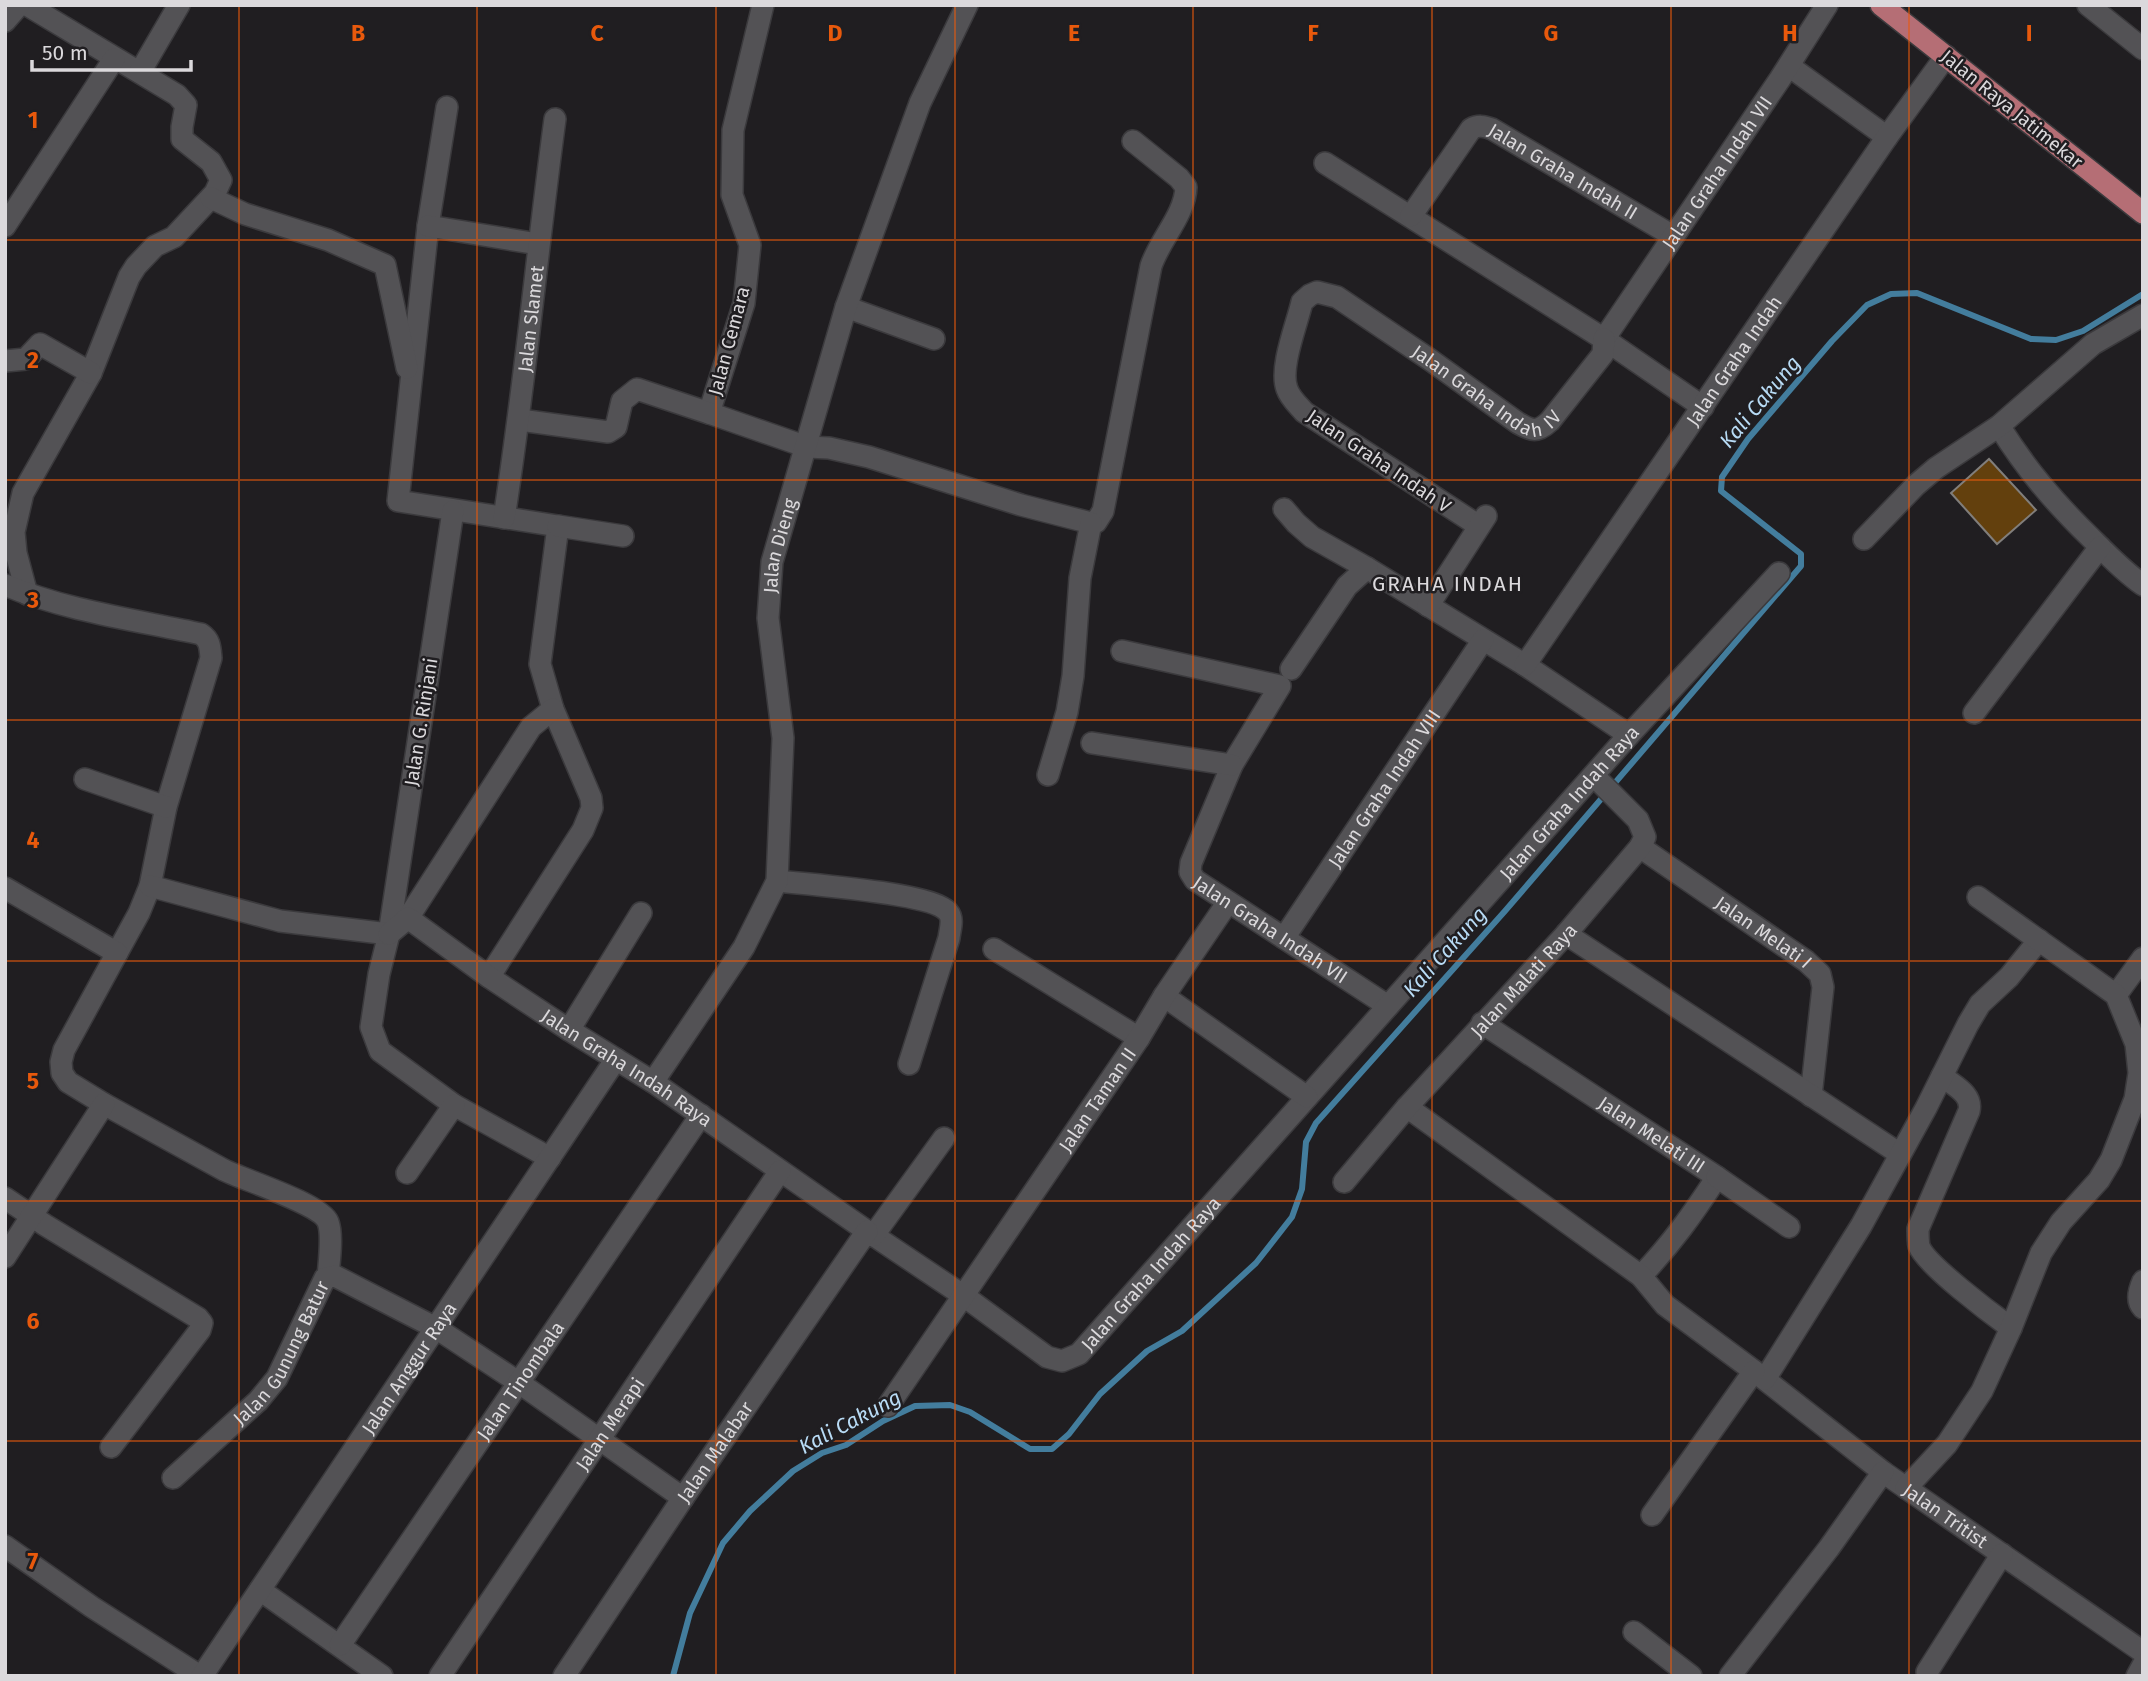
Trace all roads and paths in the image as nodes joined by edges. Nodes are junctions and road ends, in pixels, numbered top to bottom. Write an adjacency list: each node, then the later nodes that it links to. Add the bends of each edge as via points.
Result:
1 (19, 5): 9 (street)
2 (27, 5): 12 (street)
3 (179, 5): 14 (street)
4 (763, 5): 36 (street, Jalan Cemara, via 733,130 732,195 750,245 744,303)
5 (967, 5): 28 (street, Jalan Dieng, via 920,103)
6 (1827, 5): 13 (street, Jalan Graha Indah VII)
7 (1881, 5): 11 (main road, Jalan Raya Jatimekar)
8 (2088, 5): 10 (street)
9 (5, 21)
10 (2143, 49)
11 (1946, 56): 17 (street, Jalan Graha Indah); 21 (main road, Jalan Raya Jatimekar)
12 (114, 59): 14 (street); 23 (street)
13 (1789, 66): 17 (street); 25 (street, Jalan Graha Indah VII)
14 (140, 72): 20 (street, via 186,105 182,139 211,162 221,180)
15 (447, 107): 24 (street)
16 (555, 118): 26 (street, Jalan Slamet)
17 (1887, 137): 35 (street, Jalan Graha Indah)
18 (1133, 141): 43 (street, via 1179,178 1186,187 1186,199 1151,266 1103,511)
19 (1325, 163): 22 (street)
20 (211, 198): 33 (street, via 174,237 155,246 136,265); 34 (street, via 385,265)
21 (2142, 212)
22 (1411, 216): 25 (street, Jalan Graha Indah II, via 1471,129 1483,126); 31 (street)
23 (5, 226)
24 (428, 226): 26 (street); 34 (street)
25 (1673, 236): 31 (street, Jalan Graha Indah VII)
26 (538, 244): 37 (street, Jalan Slamet)
27 (1337, 296): 31 (street, Jalan Graha Indah IV, via 1533,430 1550,421 1603,354); 53 (street, Jalan Graha Indah V, via 1318,292 1302,302 1285,372 1287,389 1304,412 1483,521)
28 (846, 307): 30 (street); 39 (street, Jalan Dieng)
29 (2143, 315): 38 (street, via 2093,344)
30 (934, 338)
31 (1604, 339): 35 (street)
32 (5, 361): 33 (street, via 26,359 40,344)
33 (91, 373): 52 (street, via 23,493 14,532)
34 (411, 388): 41 (street, via 398,501)
35 (1703, 407): 56 (street, Jalan Graha Indah)
36 (709, 413): 37 (street, via 636,389 622,401 616,427 608,432); 39 (street, Jalan Cemara)
37 (520, 420): 42 (street, Jalan Slamet)
38 (1999, 426): 46 (street, via 1936,468); 47 (street, via 2041,486)
39 (807, 447): 43 (street, Jalan Cemara, via 869,457); 68 (street, Jalan Dieng, via 772,562 768,618 783,738)
40 (1284, 509): 48 (street, via 1312,537)
41 (453, 511): 42 (street); 75 (street, Jalan G. Rinjani)
42 (504, 518): 44 (street)
43 (1091, 523): 63 (street, via 1080,578 1067,712)
44 (558, 526): 45 (street); 58 (street, via 540,664)
45 (623, 536)
46 (1864, 539)
47 (2100, 547): 51 (street); 59 (street)
48 (1367, 568): 53 (street); 57 (street, Jalan Graha Indah VII, via 1347,586)
49 (1779, 573): 60 (street, Jalan Graha Indah Raya)
50 (5, 585): 52 (street)
51 (2143, 585)
52 (27, 594): 66 (street, via 208,639 211,658)
53 (1427, 606): 54 (street)
54 (1483, 639): 56 (street); 77 (street, Jalan Graha Indah VIII)
55 (1122, 651): 57 (street)
56 (1525, 665): 60 (street)
57 (1286, 678): 62 (street, Jalan Graha Indah VII)
58 (553, 709): 74 (street, via 531,727); 82 (street, via 592,808 583,830)
59 (1974, 713)
60 (1629, 735): 65 (street, Jalan Graha Indah Raya)
61 (1092, 743): 62 (street)
62 (1232, 765): 72 (street, Jalan Graha Indah VII, via 1189,872)
63 (1048, 775)
64 (85, 779): 66 (street)
65 (1600, 782): 67 (street, via 1638,820 1645,837); 85 (street, Jalan Graha Indah Raya)
66 (166, 807): 69 (street)
67 (1640, 847): 76 (street, Jalan Malati Raya); 93 (street, Jalan Melati I, via 1820,974 1823,987)
68 (777, 881): 90 (street, via 878,891 941,906 949,913 949,938); 92 (street, Jalan Dieng, via 744,947)
69 (150, 886): 75 (street, via 280,921); 80 (street)
70 (5, 888): 80 (street)
71 (1978, 897): 78 (street)
72 (1228, 902): 77 (street, Jalan Graha Indah VII); 84 (street, Jalan Taman II)
73 (641, 913): 87 (street)
74 (408, 918): 75 (street); 82 (street, Jalan Graha Indah Raya)
75 (389, 934): 96 (street, Jalan G. Rinjani, via 371,1027 380,1051)
76 (1566, 934): 86 (street, Jalan Malati Raya); 93 (street)
77 (1284, 938): 85 (street, Jalan Graha Indah VII)
78 (2039, 940): 83 (street); 91 (street, via 1980,1004)
79 (994, 949): 88 (street)
80 (117, 953): 95 (street, via 61,1062 68,1082)
81 (2143, 958): 83 (street)
82 (489, 977): 87 (street, Jalan Graha Indah Raya)
83 (2116, 995): 117 (street, via 2136,1044 2139,1073 2135,1099 2099,1180 2061,1222 2041,1253)
84 (1164, 996): 88 (street, Jalan Taman II); 94 (street)
85 (1388, 1006): 94 (street, Jalan Graha Indah Raya)
86 (1482, 1023): 97 (street, Jalan Malati Raya); 104 (street, Jalan Melati III)
87 (569, 1030): 89 (street, Jalan Graha Indah Raya)
88 (1139, 1038): 114 (street, Jalan Taman II)
89 (616, 1059): 92 (street, Jalan Graha Indah Raya); 101 (street, Jalan Anggur Raya)
90 (909, 1064)
91 (1942, 1076): 100 (street); 117 (street, via 1971,1103 1918,1229 1919,1247 1930,1262)
92 (653, 1082): 98 (street, Jalan Graha Indah Raya)
93 (1811, 1096): 100 (street)
94 (1307, 1097): 114 (street, Jalan Graha Indah Raya, via 1079,1354 1062,1361 1047,1357)
95 (104, 1104): 107 (street); 112 (street, via 224,1170 321,1213 328,1221)
96 (454, 1105): 101 (street, Jalan G. Rinjani); 103 (street)
97 (1407, 1107): 105 (street, Jalan Malati Raya); 111 (street, Jalan Tritist)
98 (701, 1115): 102 (street, Jalan Graha Indah Raya); 119 (street, Jalan Tinombala)
99 (944, 1138): 109 (street, Jalan Malabar)
100 (1900, 1154): 118 (street, via 1861,1226)
101 (550, 1158): 116 (street, Jalan Anggur Raya)
102 (780, 1171): 109 (street, Jalan Graha Indah Raya); 121 (street, Jalan Merapi)
103 (407, 1173)
104 (1717, 1177): 108 (street); 111 (street, Jalan Melati III, via 1671,1245)
105 (1344, 1182)
106 (5, 1198): 107 (street)
107 (31, 1216): 110 (street); 122 (street, via 202,1323)
108 (1789, 1227)
109 (870, 1234): 114 (street, Jalan Graha Indah Raya); 126 (street, Jalan Malabar)
110 (5, 1257)
111 (1641, 1276): 118 (street, Jalan Tritist, via 1665,1305)
112 (328, 1277): 116 (street, Jalan Gunung Batur, via 335,1276); 124 (street, Jalan Gunung Batur, via 277,1378)
113 (2143, 1281): 115 (street, via 2139,1294)
114 (964, 1296): 120 (street, Jalan Taman II)
115 (2143, 1308)
116 (436, 1328): 119 (street, Jalan Gunung Batur); 130 (street, Jalan Anggur Raya)
117 (2011, 1328): 125 (street, via 1982,1391 1947,1444)
118 (1760, 1375): 123 (street, Jalan Tritist); 127 (street)
119 (518, 1382): 121 (street, Jalan Gunung Batur); 132 (street, Jalan Tinombala)
120 (888, 1406)
121 (598, 1439): 126 (street, Jalan Gunung Batur); 137 (street, Jalan Merapi)
122 (111, 1447)
123 (1883, 1472): 125 (street, Jalan Tritist); 140 (street)
124 (173, 1478)
125 (1906, 1488): 129 (street, Jalan Tritist)
126 (683, 1498): 138 (street, Jalan Malabar)
127 (1653, 1515)
128 (5, 1546): 135 (street)
129 (2002, 1554): 133 (street, Jalan Tritist); 134 (street)
130 (260, 1590): 132 (street); 135 (street, Jalan Anggur Raya)
131 (1634, 1632): 139 (street)
132 (340, 1645): 136 (street)
133 (2141, 1667)
134 (1927, 1672)
135 (201, 1676)
136 (382, 1676)
137 (440, 1676)
138 (564, 1676)
139 (1690, 1676)
140 (1730, 1676)

